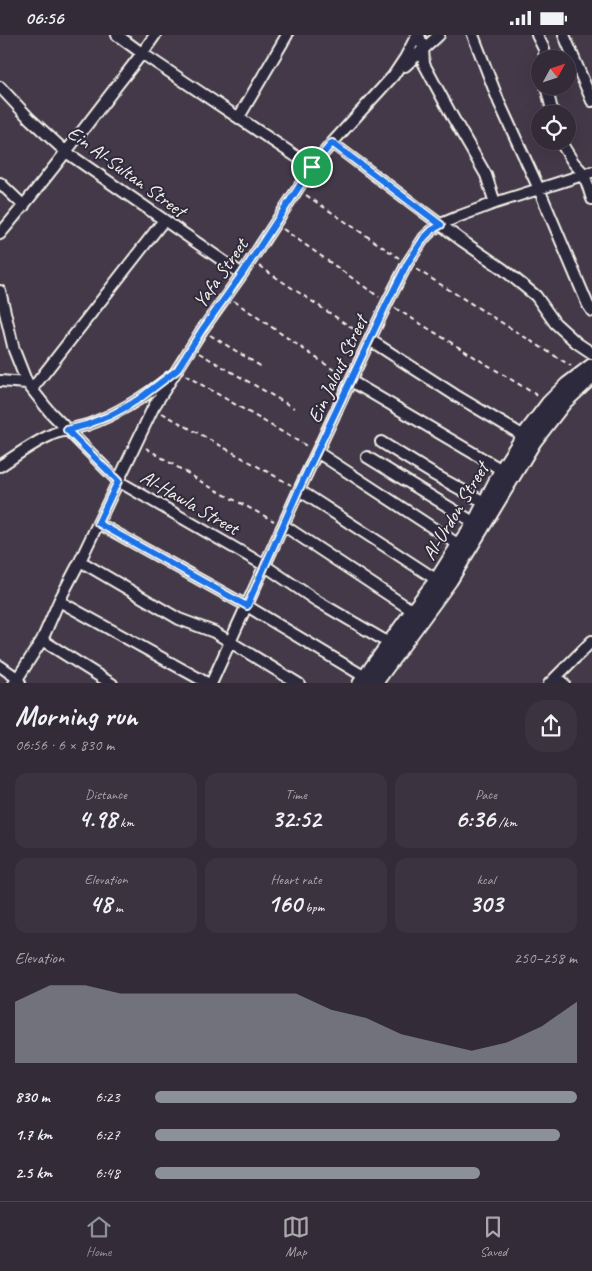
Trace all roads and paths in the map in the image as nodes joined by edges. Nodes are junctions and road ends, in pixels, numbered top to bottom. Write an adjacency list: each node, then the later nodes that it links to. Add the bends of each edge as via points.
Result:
1 (117, 35): 11 (street)
2 (155, 35): 11 (street)
3 (287, 35): 15 (street)
4 (418, 35): 9 (street); 12 (street, Yafa Street)
5 (439, 35): 9 (street)
6 (473, 35): 23 (street)
7 (537, 35): 10 (street)
8 (564, 35): 14 (street)
9 (423, 48): 12 (street); 25 (street, via 424,64 486,175)
10 (544, 50)
11 (143, 54): 15 (street); 18 (street)
12 (393, 77): 16 (street, Yafa Street)
13 (0, 87): 18 (street, Ein Al-Sultan Street)
14 (592, 101)
15 (239, 117): 19 (street)
16 (332, 143): 19 (street, Yafa Street); 29 (street)
17 (566, 150): 20 (street, via 573,162)
18 (66, 152): 26 (street); 27 (street, Ein Al-Sultan Street)
19 (312, 167): 22 (street, Yafa Street)
20 (588, 173): 23 (street, Ein Jalout Street); 24 (street)
21 (0, 183): 26 (street)
22 (298, 189): 28 (street, Yafa Street); 32 (path)
23 (539, 189): 25 (street, Ein Jalout Street); 37 (street)
24 (592, 199)
25 (495, 203): 29 (street, Ein Jalout Street)
26 (24, 206): 30 (street)
27 (164, 220): 33 (street, Ein Al-Sultan Street); 47 (street)
28 (275, 223): 31 (street, Yafa Street); 36 (path)
29 (441, 225): 32 (street, Ein Jalout Street, via 424,238); 41 (street, via 536,296 555,323)
30 (0, 234)
31 (250, 260): 33 (street, Yafa Street); 39 (path)
32 (407, 264): 36 (street, Ein Jalout Street); 44 (path)
33 (242, 274): 35 (street, Yafa Street)
34 (0, 291): 47 (street, Al-Hawla Street, via 14,350)
35 (226, 296): 38 (street, Yafa Street); 46 (path)
36 (387, 303): 39 (street, Ein Jalout Street); 48 (path)
37 (592, 311)
38 (202, 330): 40 (street, Yafa Street); 42 (path)
39 (370, 340): 46 (street, Ein Jalout Street); 52 (street)
40 (190, 348): 43 (street, Yafa Street); 49 (path)
41 (592, 353)
42 (262, 367)
43 (177, 370): 50 (street, Yafa Street); 51 (street, via 126,407); 55 (path)
44 (589, 372): 48 (highway, Al-Urdon Street, via 567,385); 77 (highway, Al-Urdon Street, via 534,441 450,580)
45 (0, 381): 47 (street)
46 (351, 381): 55 (street, Ein Jalout Street); 58 (street)
47 (29, 386): 51 (street, Al-Hawla Street)
48 (549, 403): 52 (highway, Al-Urdon Street)
49 (294, 408)
50 (153, 409): 54 (street, Yafa Street); 60 (path)
51 (67, 430): 57 (street, via 38,442); 59 (street, Al-Hawla Street)
52 (524, 436): 58 (highway, Al-Urdon Street)
53 (381, 442): 61 (street)
54 (137, 443): 59 (street, Yafa Street); 64 (path, via 210,487)
55 (317, 453): 60 (street, Ein Jalout Street); 65 (street)
56 (367, 457): 63 (street)
57 (0, 466)
58 (502, 470): 61 (highway, Al-Urdon Street)
59 (118, 481): 62 (street, Yafa Street); 67 (street, Al-Hawla Street)
60 (299, 489): 64 (street, Ein Jalout Street); 68 (street)
61 (484, 502): 63 (highway, Al-Urdon Street)
62 (98, 523): 66 (street, Yafa Street); 70 (street)
63 (475, 523): 65 (highway, Al-Urdon Street)
64 (283, 525): 67 (street, Ein Jalout Street); 71 (street)
65 (459, 545): 68 (highway, Al-Urdon Street)
66 (80, 561): 69 (street, Yafa Street); 73 (street, via 178,619)
67 (264, 565): 70 (street, Ein Jalout Street); 75 (street, Al-Hawla Street)
68 (437, 580): 71 (highway, Al-Urdon Street)
69 (59, 601): 72 (street, Yafa Street); 81 (street)
70 (247, 606): 73 (street, Ein Jalout Street); 77 (street)
71 (413, 611): 75 (highway, Al-Urdon Street)
72 (42, 640): 79 (street, Yafa Street); 80 (street)
73 (231, 641): 81 (street, Ein Jalout Street); 82 (street)
74 (592, 641): 78 (street)
75 (389, 643): 77 (highway, Al-Urdon Street)
76 (0, 666): 79 (street)
77 (366, 681)
78 (556, 681)
79 (17, 682)
80 (112, 683)
81 (210, 683)
82 (299, 683)

